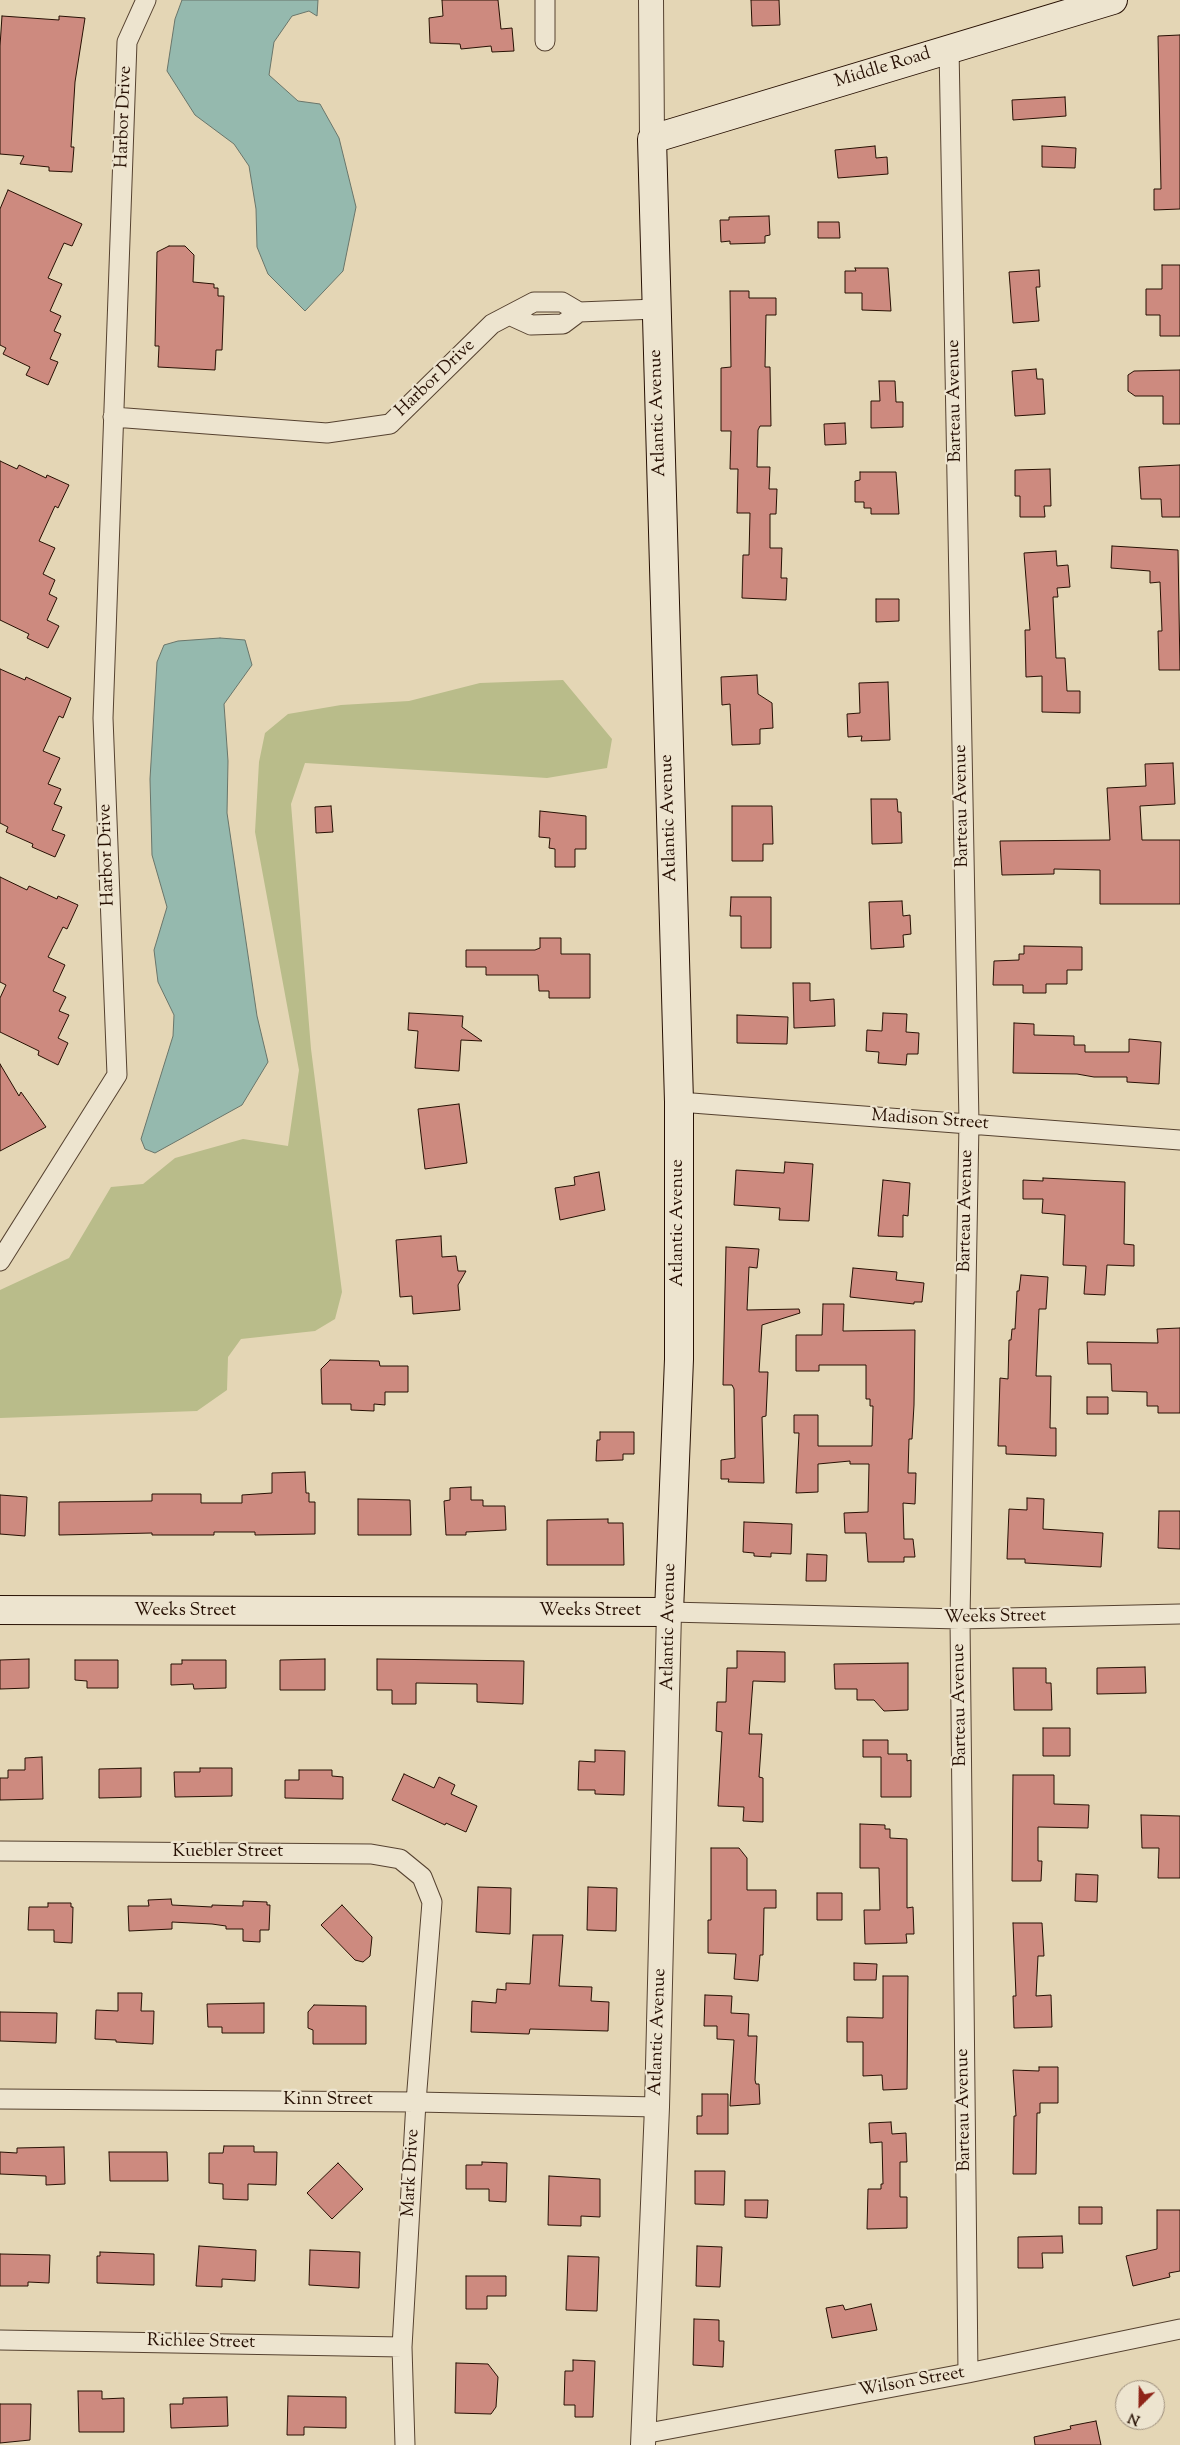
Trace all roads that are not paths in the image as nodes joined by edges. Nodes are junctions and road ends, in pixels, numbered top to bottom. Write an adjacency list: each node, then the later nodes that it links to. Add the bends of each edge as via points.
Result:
1 (146, 0): 9 (street, Harbor Drive, via 128,42)
2 (545, 0): 5 (street)
3 (651, 0): 7 (street, Atlantic Avenue)
4 (1113, 0): 6 (main road, Middle Road)
5 (545, 41)
6 (949, 48): 7 (main road, Middle Road); 11 (street, Barteau Avenue)
7 (652, 139): 8 (main road, Atlantic Avenue)
8 (656, 309): 9 (street, Harbor Drive, via 579,312 562,302 534,302 492,324 390,424 328,433); 10 (main road, Atlantic Avenue)
9 (113, 417): 13 (street, Harbor Drive, via 103,718 117,1076)
10 (679, 1102): 11 (street, Madison Street); 15 (main road, Atlantic Avenue, via 679,1359)
11 (969, 1124): 12 (street, Madison Street); 17 (street, Barteau Avenue)
12 (1180, 1140)
13 (0, 1260)
14 (0, 1610): 15 (main road, Weeks Street)
15 (669, 1612): 17 (street, Weeks Street); 22 (street, Atlantic Avenue)
16 (1180, 1614): 17 (street, Weeks Street)
17 (960, 1619): 26 (street, Barteau Avenue)
18 (0, 1851): 19 (street, Kuebler Street, via 371,1854 400,1859 422,1877)
19 (432, 1902): 21 (street, Mark Drive)
20 (0, 2099): 21 (street, Kinn Street)
21 (416, 2102): 22 (street, Kinn Street); 25 (street, Mark Drive)
22 (657, 2107): 27 (street, Atlantic Avenue)
23 (1180, 2329): 26 (street, Wilson Street)
24 (0, 2340): 25 (street, Richlee Street)
25 (402, 2347): 28 (street, Mark Drive)
26 (968, 2373): 27 (street, Wilson Street)
27 (643, 2439)
28 (405, 2445)

